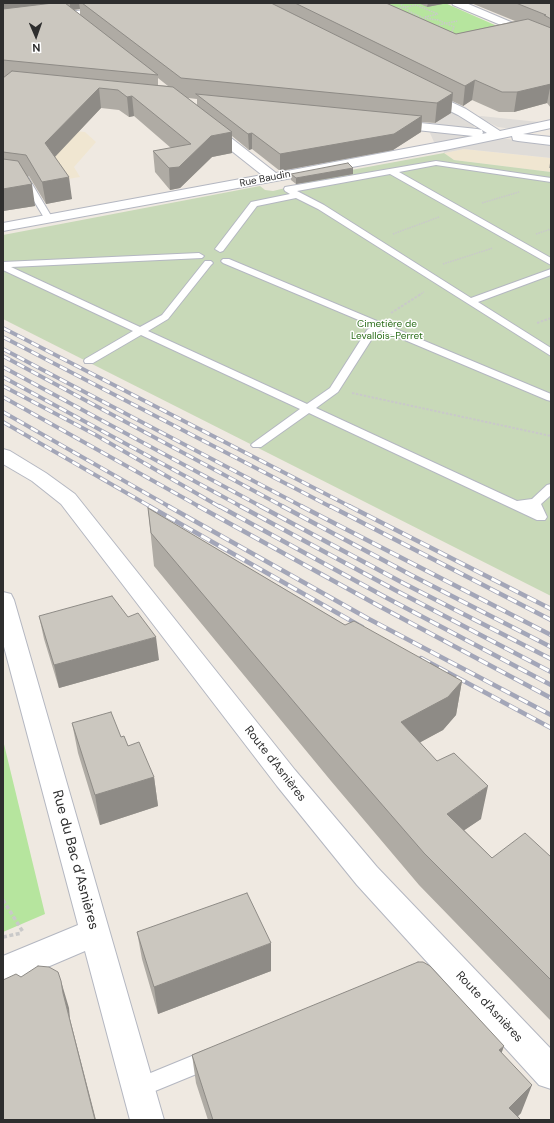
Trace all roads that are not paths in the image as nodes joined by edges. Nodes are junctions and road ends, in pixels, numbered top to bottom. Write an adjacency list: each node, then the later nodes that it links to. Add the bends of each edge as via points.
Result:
1 (167, 3): 4 (street)
2 (457, 3): 7 (street)
3 (58, 7): 4 (street)
4 (68, 15): 5 (street); 6 (street)
5 (3, 23)
6 (79, 24)
7 (551, 43)
8 (415, 89): 12 (street, via 462,112)
9 (198, 118): 16 (street)
10 (381, 123): 12 (street)
11 (551, 124): 12 (street, Rue Baudin)
12 (498, 135): 13 (street); 16 (street, Rue Baudin)
13 (551, 140)
14 (391, 171): 17 (lane, via 436,163); 18 (lane); 24 (lane)
15 (3, 176): 19 (lane, via 25,179)
16 (273, 177): 18 (lane); 19 (street, Rue Baudin)
17 (551, 180)
18 (290, 190): 21 (lane, via 254,204); 28 (lane)
19 (49, 219): 20 (street, Rue Baudin)
20 (3, 228)
21 (220, 249): 22 (lane); 23 (lane, via 228,252 230,256)
22 (204, 252): 25 (lane, via 201,259); 26 (lane)
23 (226, 260): 25 (lane); 29 (lane)
24 (551, 262)
25 (208, 263): 30 (lane, via 165,317)
26 (3, 266): 30 (lane)
27 (551, 272): 28 (lane)
28 (470, 302): 31 (lane)
29 (377, 325): 33 (lane); 34 (lane, via 334,390)
30 (142, 330): 32 (lane); 34 (lane)
31 (551, 353)
32 (89, 361)
33 (551, 398)
34 (308, 408): 35 (lane); 39 (lane)
35 (257, 445)
36 (3, 456): 45 (street, Route d'Asnières, via 39,477 68,499 286,778 438,964)
37 (551, 488): 38 (lane)
38 (535, 503): 39 (lane); 40 (lane)
39 (515, 505): 40 (lane)
40 (546, 520)
41 (3, 600): 42 (street, Rue du Bac d’Asnières)
42 (95, 932): 43 (street); 46 (street, Rue du Bac d’Asnières)
43 (3, 971)
44 (226, 1052): 46 (lane)
45 (551, 1073)
46 (138, 1088): 47 (street, Rue du Bac d’Asnières)
47 (147, 1120)

